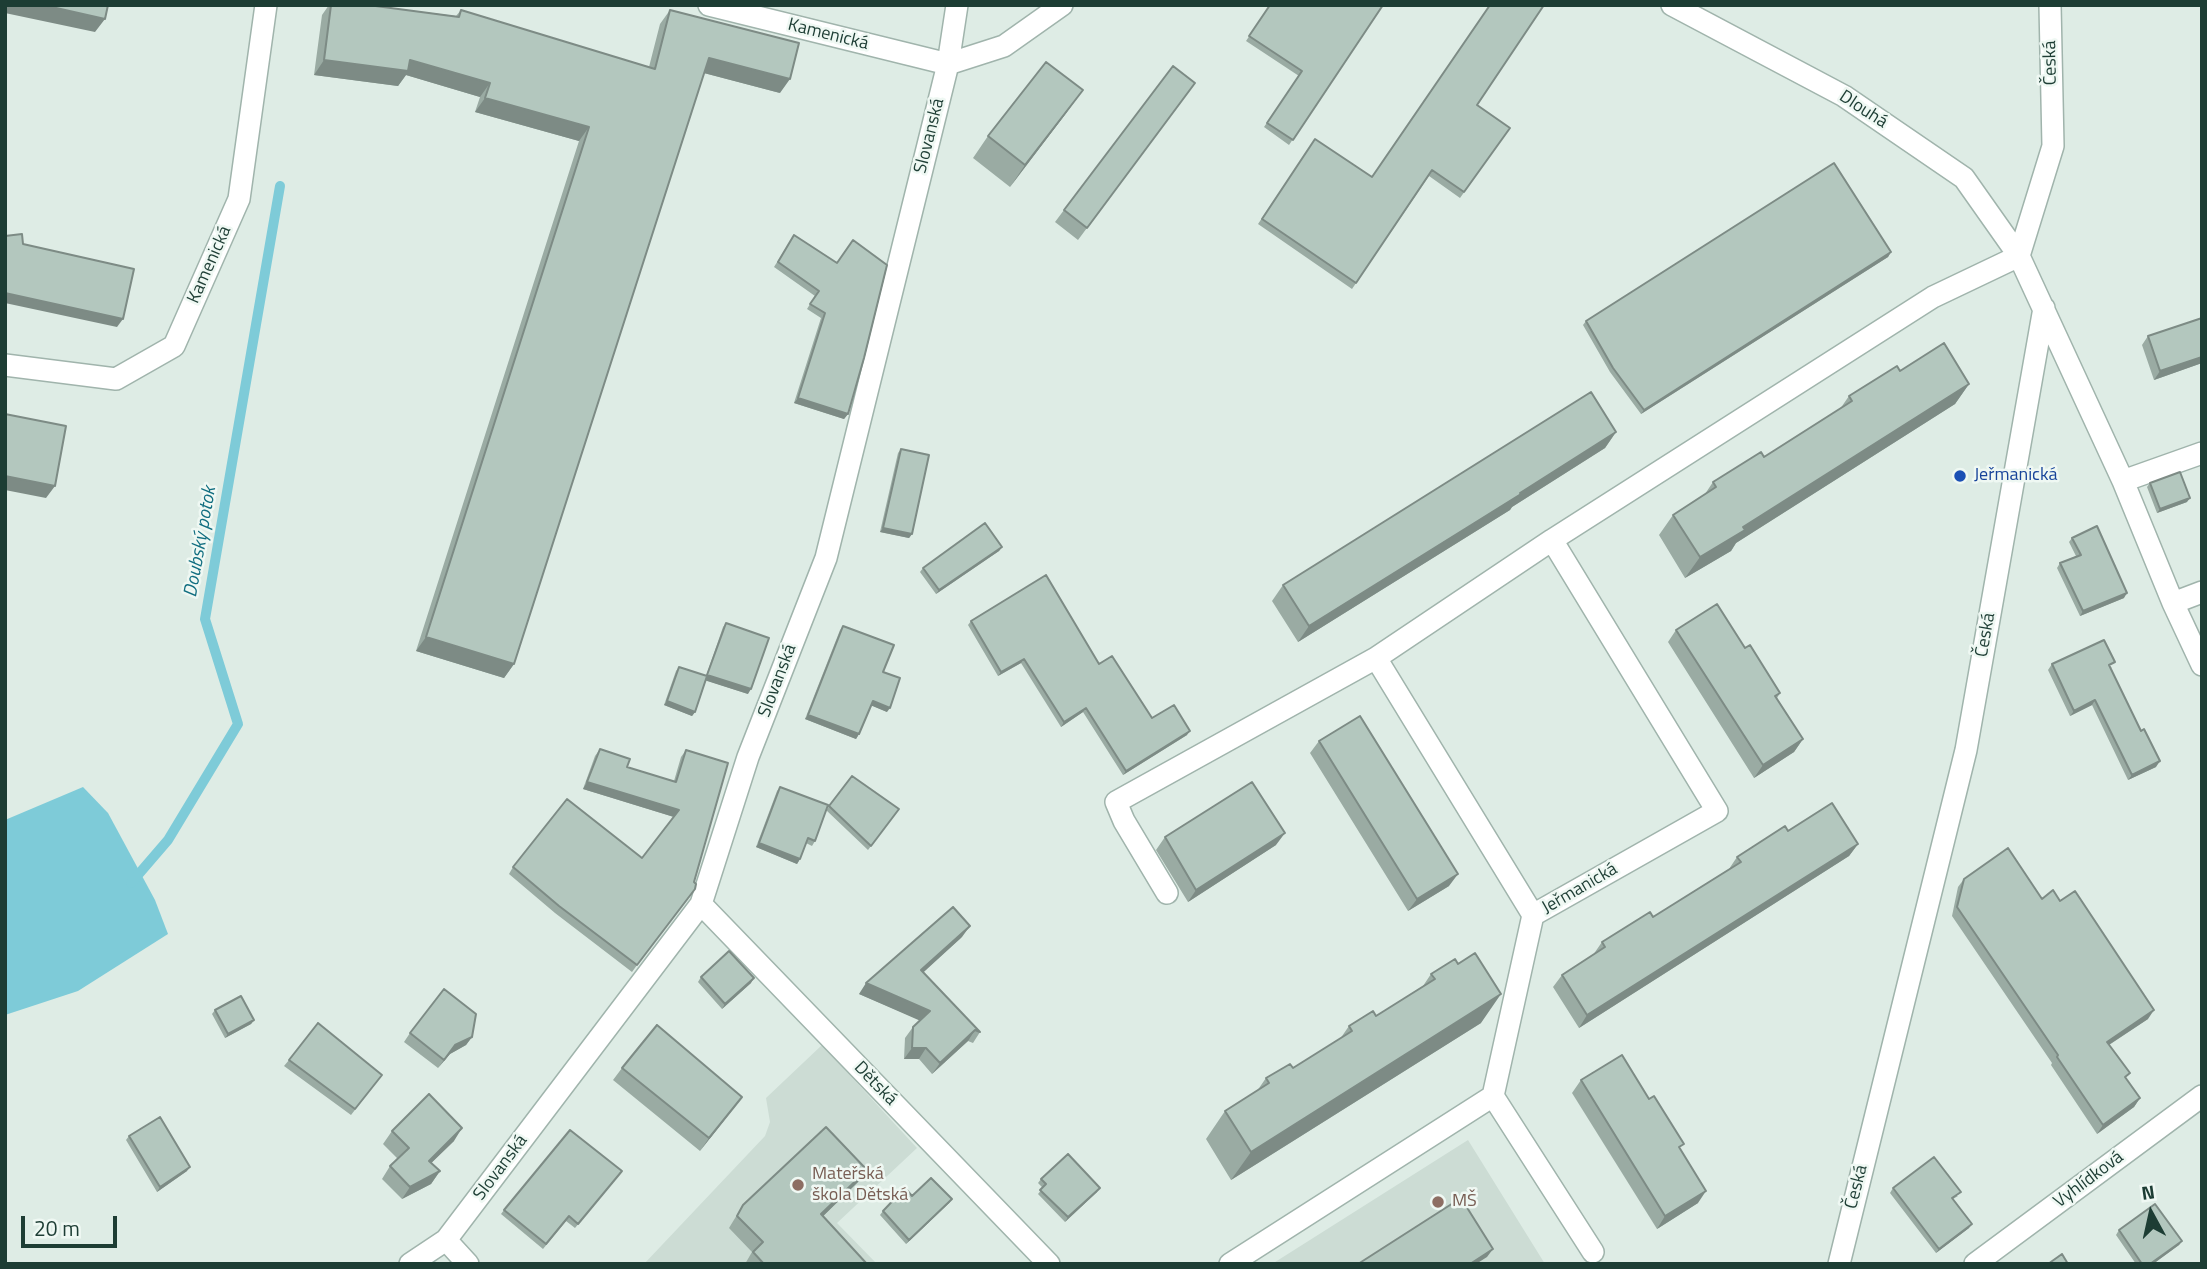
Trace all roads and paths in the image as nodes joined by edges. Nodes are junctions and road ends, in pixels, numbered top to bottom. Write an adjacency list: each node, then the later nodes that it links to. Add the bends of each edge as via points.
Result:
1 (266, 5): 10 (street, Kamenická, via 239,199 174,346 116,379)
2 (709, 5): 7 (street, Kamenická)
3 (957, 5): 7 (street, Slovanská)
4 (1062, 5): 7 (street, via 1004,46)
5 (1672, 5): 8 (street, Dlouhá, via 1843,96 1964,178)
6 (2050, 5): 8 (street, Česká, via 2053,146)
7 (948, 64): 19 (street, Slovanská, via 826,558 748,757)
8 (2019, 256): 9 (street); 13 (street, via 1933,297)
9 (2044, 308): 12 (street); 29 (street, Česká, via 1966,750)
10 (5, 365)
11 (2202, 453): 12 (street)
12 (2123, 481): 15 (street)
13 (1552, 540): 16 (street); 20 (street, Jeřmanická, via 1717,811)
14 (2202, 592): 15 (street)
15 (2173, 603): 17 (street)
16 (1376, 658): 18 (street, via 1116,802); 20 (street, Jeřmanická)
17 (2202, 665)
18 (1167, 894)
19 (701, 904): 23 (street, Slovanská); 27 (street, Dětská)
20 (1533, 915): 21 (street, Jeřmanická)
21 (1493, 1096): 24 (street); 28 (street)
22 (2202, 1096): 30 (street, Vyhlídková)
23 (446, 1240): 25 (street, Slovanská); 26 (street)
24 (1593, 1252)
25 (410, 1264)
26 (468, 1264)
27 (1049, 1264)
28 (1230, 1264)
29 (1839, 1264)
30 (1975, 1264)

